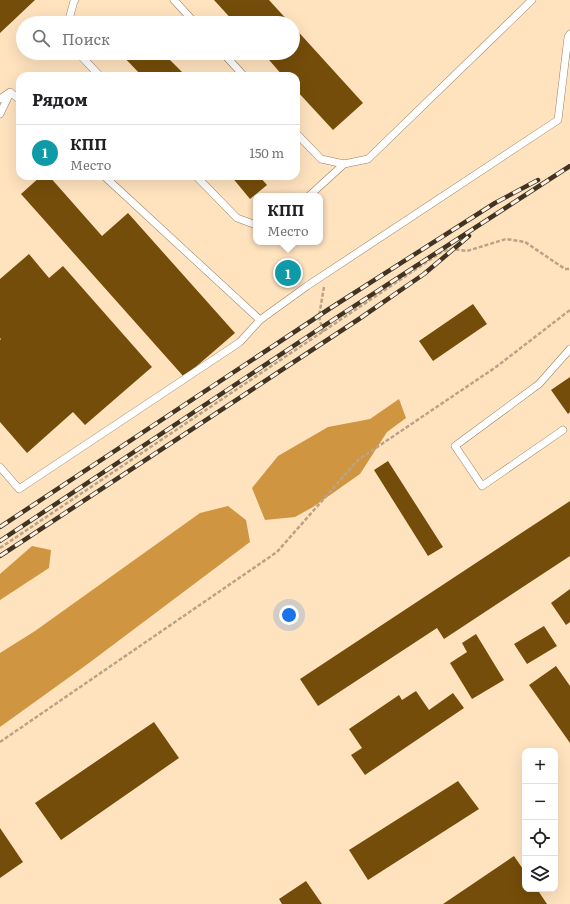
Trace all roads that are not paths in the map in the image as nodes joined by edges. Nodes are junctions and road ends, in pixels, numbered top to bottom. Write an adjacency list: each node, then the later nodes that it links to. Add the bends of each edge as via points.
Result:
1 (75, 0): 4 (lane)
2 (174, 0): 5 (lane)
3 (532, 0): 16 (lane, via 368,158)
4 (70, 16)
5 (189, 16)
6 (570, 34): 21 (lane, via 558,120 307,286)
7 (85, 60): 9 (lane)
8 (229, 60): 10 (lane)
9 (96, 72)
10 (240, 72)
11 (10, 92): 12 (lane); 13 (lane); 14 (lane)
12 (16, 97)
13 (0, 99)
14 (0, 114)
15 (300, 136): 16 (lane, via 321,159)
16 (344, 164): 19 (lane)
17 (108, 180): 21 (lane)
18 (200, 180): 20 (lane, via 237,218)
19 (312, 193)
20 (253, 224)
21 (260, 320): 24 (lane, via 240,342 19,489)
22 (570, 348): 23 (lane, via 539,384 455,446 482,486)
23 (563, 430)
24 (0, 467)

